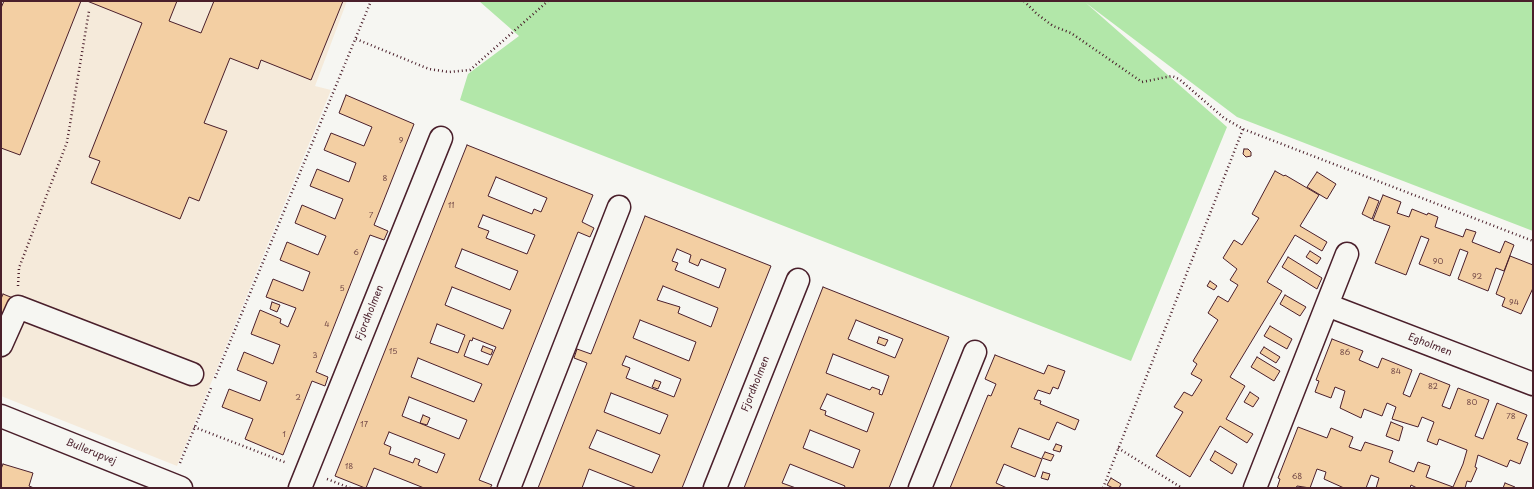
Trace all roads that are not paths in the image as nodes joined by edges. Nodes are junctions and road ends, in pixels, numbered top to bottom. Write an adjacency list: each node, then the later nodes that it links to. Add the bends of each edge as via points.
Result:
1 (441, 138): 11 (street, Fjordholmen)
2 (619, 207): 13 (street)
3 (1347, 254): 5 (street)
4 (798, 280): 14 (street, Fjordholmen)
5 (1327, 305): 9 (street, Egholmen); 16 (street)
6 (1, 345): 8 (street, via 18,307)
7 (974, 352): 15 (street)
8 (192, 374)
9 (1533, 384)
10 (1, 416): 12 (street, Bullerupvej)
11 (303, 479)
12 (176, 486)
13 (509, 488)
14 (715, 488)
15 (920, 488)
16 (1255, 488)

